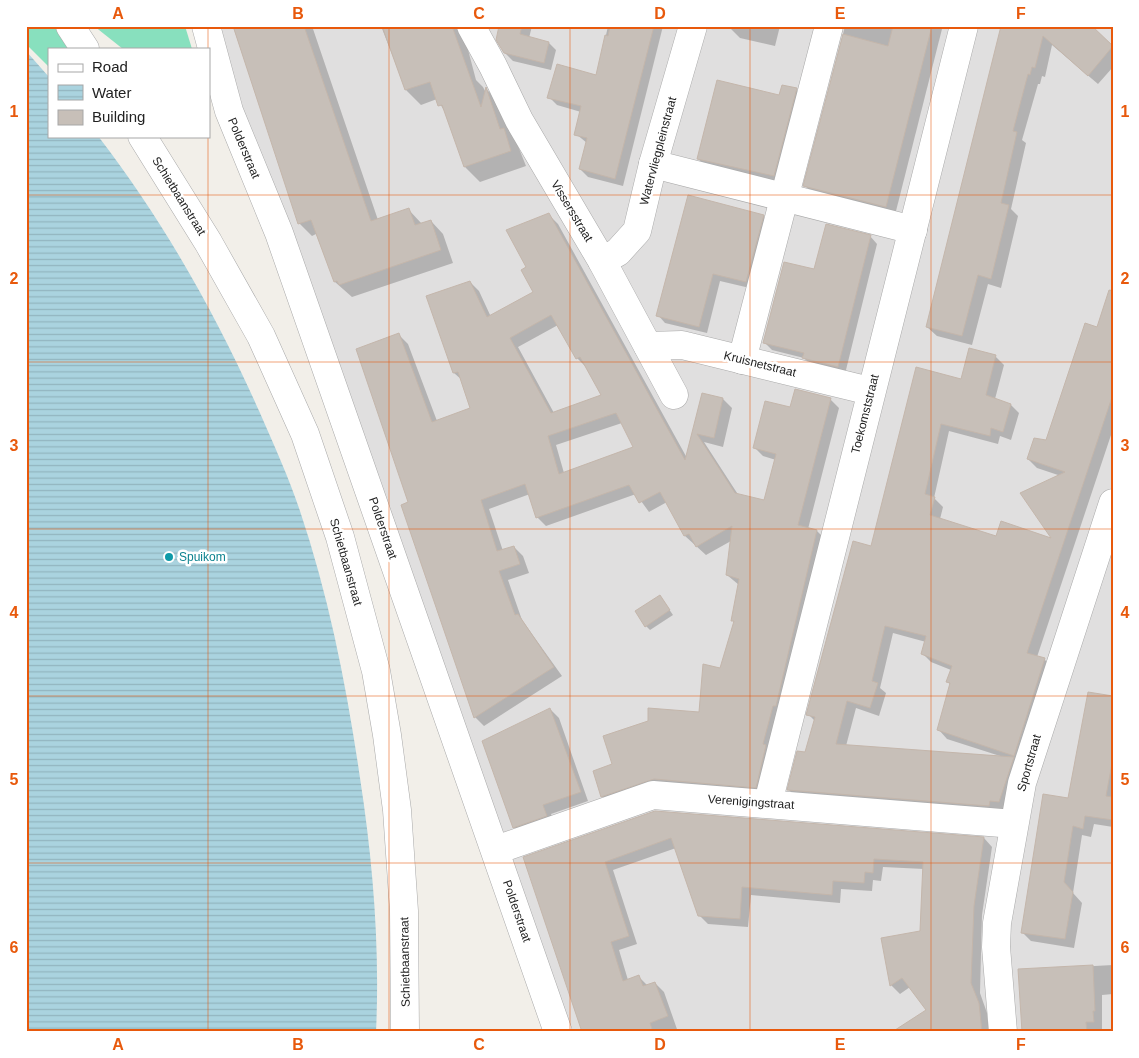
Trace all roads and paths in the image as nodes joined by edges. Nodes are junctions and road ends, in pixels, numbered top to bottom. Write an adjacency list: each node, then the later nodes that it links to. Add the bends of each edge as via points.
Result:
1 (206, 26): 18 (street, Polderstraat, via 229,111 279,233)
2 (471, 26): 10 (street, Vissersstraat, via 519,120)
3 (693, 26): 7 (street, Watervliegpleinstraat)
4 (829, 26): 8 (street)
5 (964, 26): 9 (street, Toekomststraat)
6 (143, 138): 19 (street, Schietbaanstraat, via 261,336 305,434 340,537 376,671 397,810 404,911)
7 (653, 164): 8 (street); 10 (street, Watervliegpleinstraat, via 638,231 618,252)
8 (784, 198): 9 (street); 12 (street)
9 (913, 230): 13 (street, Toekomststraat)
10 (602, 261): 11 (street, Vissersstraat)
11 (648, 346): 12 (street, Kruisnetstraat, via 682,345); 14 (street, Vissersstraat)
12 (742, 360): 13 (street, Kruisnetstraat)
13 (870, 390): 16 (street, Toekomststraat)
14 (674, 396)
15 (1113, 503): 17 (street, Sportstraat, via 1022,783)
16 (768, 803): 17 (street, Verenigingstraat); 18 (street, Verenigingstraat, via 653,795)
17 (1014, 824): 21 (street, Sportstraat, via 997,923)
18 (496, 850): 20 (street, Polderstraat)
19 (405, 1032)
20 (558, 1032)
21 (1003, 1032)

